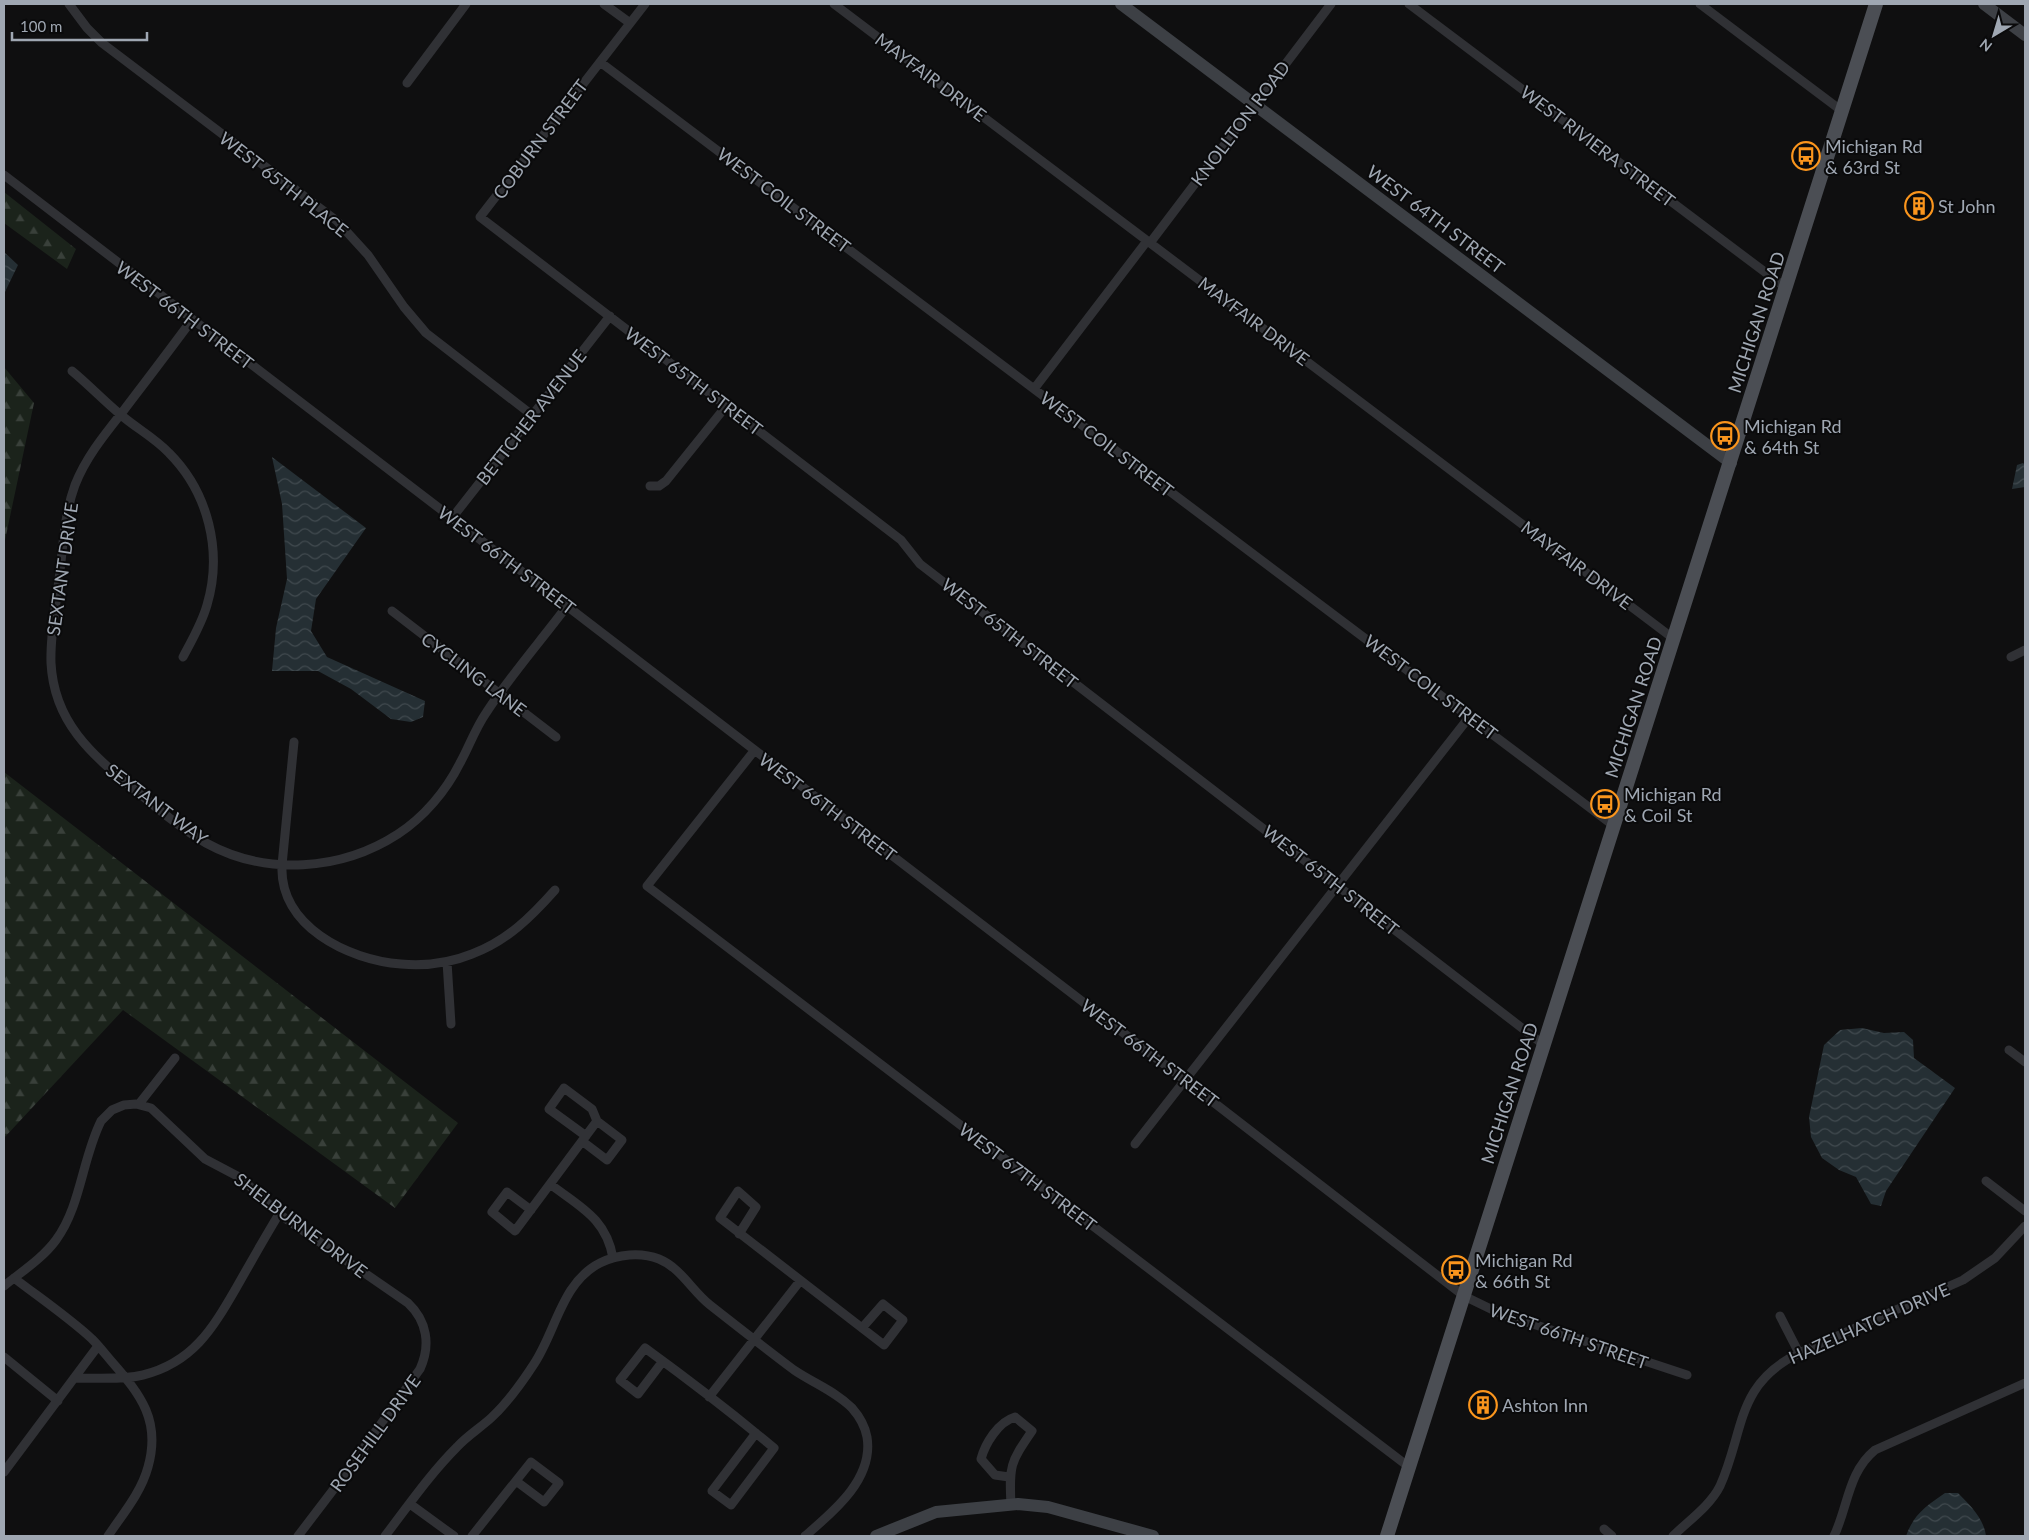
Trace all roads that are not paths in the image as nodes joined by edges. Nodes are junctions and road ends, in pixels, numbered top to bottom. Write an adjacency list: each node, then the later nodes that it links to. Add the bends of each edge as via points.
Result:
1 (69, 4): 28 (street, WEST 65TH PLACE, via 102,43 336,221 368,255 426,333)
2 (466, 4): 15 (street)
3 (604, 4): 12 (street)
4 (645, 4): 12 (street, COBURN STREET)
5 (834, 4): 20 (street, MAYFAIR DRIVE)
6 (1121, 4): 16 (street, WEST 64TH STREET)
7 (1331, 4): 16 (street, KNOLLTON ROAD)
8 (1409, 4): 21 (street, WEST RIVIERA STREET)
9 (1700, 4): 17 (street)
10 (1876, 4): 17 (main road, MICHIGAN ROAD)
11 (1984, 4): 13 (street)
12 (630, 23): 14 (street, COBURN STREET)
13 (2025, 35)
14 (600, 62): 19 (street, COBURN STREET); 25 (street, WEST COIL STREET)
15 (407, 83)
16 (1254, 105): 20 (street, KNOLLTON ROAD); 29 (street, WEST 64TH STREET)
17 (1842, 111): 21 (main road, MICHIGAN ROAD)
18 (4, 175): 23 (street, WEST 66TH STREET)
19 (480, 217): 22 (street, WEST 65TH STREET)
20 (1148, 242): 25 (street, KNOLLTON ROAD); 34 (street, MAYFAIR DRIVE)
21 (1786, 288): 29 (main road, MICHIGAN ROAD)
22 (610, 316): 26 (street, WEST 65TH STREET); 28 (street, BETTCHER AVENUE)
23 (191, 321): 27 (street, SEXTANT DRIVE); 31 (street, WEST 66TH STREET)
24 (72, 371): 27 (street)
25 (1034, 389): 39 (street, WEST COIL STREET)
26 (727, 405): 30 (street, via 666,481 659,486); 46 (street, WEST 65TH STREET, via 901,540 920,564)
27 (120, 414): 36 (street, via 178,463 200,497 209,525 214,557 211,590 201,622); 40 (street, SEXTANT DRIVE, via 84,465 68,512 51,665 59,702)
28 (532, 415): 31 (street, BETTCHER AVENUE)
29 (1731, 463): 34 (main road, MICHIGAN ROAD)
30 (650, 486)
31 (452, 518): 32 (street, WEST 66TH STREET)
32 (567, 606): 38 (street, SEXTANT WAY); 43 (street, WEST 66TH STREET)
33 (392, 611): 38 (street, CYCLING LANE)
34 (1674, 639): 44 (main road, MICHIGAN ROAD)
35 (2025, 650): 37 (street)
36 (183, 657)
37 (2011, 657)
38 (500, 694): 41 (street, CYCLING LANE); 45 (street, SEXTANT WAY, via 484,716 458,769 444,789 406,828 382,844 348,858 311,865)
39 (1470, 716): 44 (street, WEST COIL STREET); 46 (street)
40 (74, 731): 45 (street, SEXTANT WAY, via 104,764 182,828 242,858)
41 (556, 737)
42 (294, 742): 45 (street)
43 (754, 751): 54 (street, WEST 66TH STREET); 86 (street, WEST 67TH STREET, via 647,886)
44 (1614, 826): 50 (main road, MICHIGAN ROAD)
45 (282, 865): 48 (street, via 284,889 290,904 302,921 325,939 348,951 380,961 418,965)
46 (1338, 886): 50 (street, WEST 65TH STREET); 54 (street)
47 (556, 890): 48 (street, via 509,935 480,952)
48 (447, 962): 49 (street)
49 (451, 1024)
50 (1544, 1045): 70 (main road, MICHIGAN ROAD)
51 (2009, 1050): 53 (street)
52 (175, 1058): 55 (street)
53 (2025, 1062)
54 (1185, 1080): 58 (street); 70 (street, WEST 66TH STREET)
55 (139, 1104): 63 (street, SHELBURNE DRIVE, via 151,1108 204,1160 241,1178); 67 (street, via 128,1104 109,1112 100,1124 60,1234 43,1254)
56 (597, 1121): 57 (street); 57 (street, via 622,1140 607,1160); 57 (street, via 592,1109 564,1088 549,1109)
57 (584, 1139): 60 (street)
58 (1135, 1144)
59 (1986, 1181): 62 (street)
60 (550, 1184): 61 (street); 66 (street, via 602,1226 610,1241)
61 (530, 1210): 61 (street, via 515,1231 492,1212 507,1192)
62 (2025, 1211)
63 (279, 1214): 72 (street, SHELBURNE DRIVE, via 408,1303); 81 (street, via 217,1322 202,1340 164,1368)
64 (2025, 1226): 76 (street, HAZELHATCH DRIVE, via 1995,1258 1963,1280)
65 (739, 1234): 65 (street, via 756,1207 738,1191 720,1218); 68 (street)
66 (613, 1258): 74 (street, via 638,1254 660,1260 678,1271 703,1300); 90 (street, via 594,1267 575,1284 532,1367 498,1411 456,1447)
67 (14, 1278): 69 (street); 75 (street)
68 (800, 1281): 73 (street); 74 (street)
69 (4, 1286)
70 (1464, 1296): 79 (street, WEST 66TH STREET, via 1496,1312); 86 (main road, MICHIGAN ROAD)
71 (1780, 1316): 76 (street)
72 (421, 1321): 94 (street, ROSEHILL DRIVE, via 427,1345 419,1372)
73 (862, 1328): 73 (street, via 884,1346 903,1320 883,1304)
74 (754, 1339): 83 (street); 98 (street, via 795,1371 839,1397 853,1410 867,1438 866,1458 853,1489 829,1516)
75 (98, 1346): 80 (street); 81 (street)
76 (1799, 1353): 103 (street, HAZELHATCH DRIVE, via 1773,1369 1754,1391 1719,1487)
77 (4, 1357): 84 (street)
78 (663, 1361): 78 (street, via 638,1394 620,1380 645,1348); 83 (street)
79 (1687, 1375)
80 (74, 1378): 81 (street); 84 (street)
81 (126, 1378): 93 (street, via 147,1412 152,1452 143,1482)
82 (2025, 1384): 104 (street, via 1875,1450 1855,1475)
83 (709, 1397): 85 (street)
84 (58, 1401): 87 (street)
85 (756, 1433): 85 (street, via 774,1448 731,1505 712,1491)
86 (1409, 1466): 101 (main road, MICHIGAN ROAD)
87 (4, 1472)
88 (1009, 1477): 88 (street, via 1015,1456 1032,1431 1015,1417 1002,1424 984,1448 981,1460 995,1475); 91 (street)
89 (516, 1481): 89 (street, via 544,1502 559,1483 531,1462); 97 (street)
90 (410, 1504): 95 (street); 96 (street)
91 (1011, 1505): 99 (street, via 936,1512); 100 (street, via 1048,1507)
92 (1604, 1529): 102 (street)
93 (108, 1536)
94 (298, 1536)
95 (386, 1536)
96 (454, 1536)
97 (472, 1536)
98 (805, 1536)
99 (876, 1536)
100 (1153, 1536)
101 (1387, 1536)
102 (1612, 1536)
103 (1672, 1536)
104 (1834, 1536)

